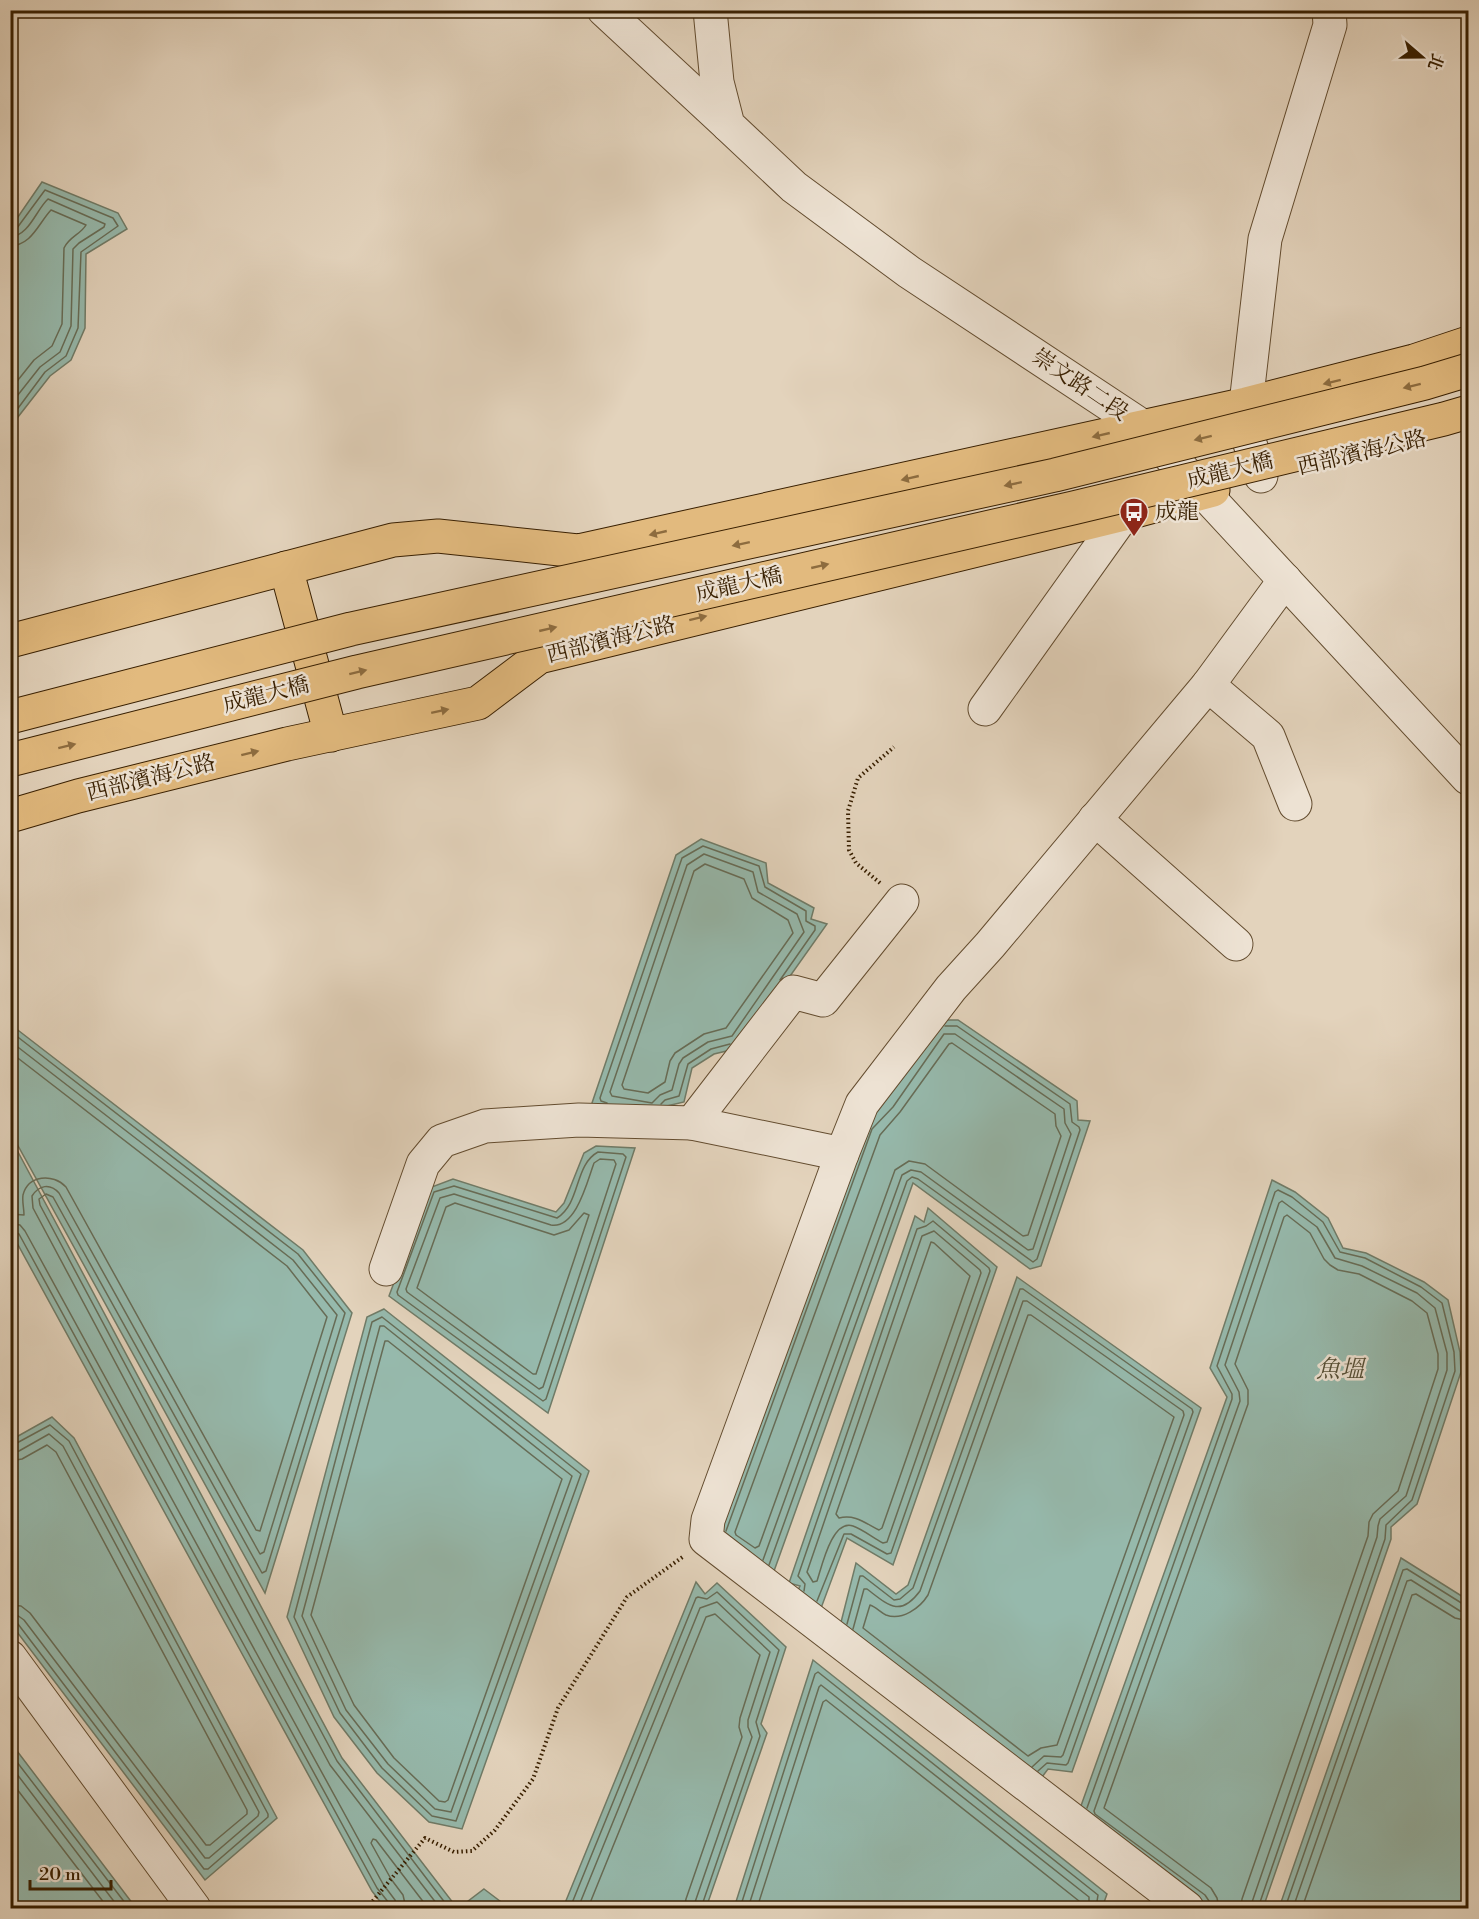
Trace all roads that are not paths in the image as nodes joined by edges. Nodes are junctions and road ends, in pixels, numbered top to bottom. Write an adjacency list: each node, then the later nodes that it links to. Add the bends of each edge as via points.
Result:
1 (604, 10): 4 (street, 崇文路二段)
2 (710, 10): 4 (street, via 717,82)
3 (1329, 10): 7 (street, via 1330,24 1265,239)
4 (728, 125): 9 (street, 崇文路二段, via 794,187 909,272)
5 (1468, 343): 7 (main road, one-way to 7, via 1414,361)
6 (1468, 370): 19 (main road, 成龍大橋, one-way to 19, bridge, via 1054,476 351,629)
7 (1246, 404): 9 (main road); 11 (street, via 1246,432)
8 (1468, 412): 21 (main road, 成龍大橋, one-way to 8, bridge, via 357,672 1073,508)
9 (1142, 426): 12 (street, 崇文路二段); 14 (main road, one-way to 14, via 578,551 438,536 393,540)
10 (1468, 427): 11 (main road, 西部濱海公路)
11 (1261, 476): 12 (main road, 西部濱海公路)
12 (1204, 493): 13 (main road, 西部濱海公路); 15 (street, 崇文路二段)
13 (1124, 514): 18 (street); 20 (main road, 西部濱海公路, one-way to 13, via 478,703 539,657)
14 (286, 568): 16 (main road); 20 (main road)
15 (1285, 580): 17 (street); 22 (street, 崇文路二段)
16 (10, 641)
17 (1208, 685): 23 (street, via 1268,736); 25 (street)
18 (985, 709)
19 (10, 717)
20 (331, 735): 24 (main road, 西部濱海公路, one-way to 20, via 78,795)
21 (10, 760)
22 (1468, 778)
23 (1295, 804)
24 (10, 816)
25 (1095, 819): 27 (street); 29 (street, via 951,988 862,1104)
26 (902, 901): 28 (street, via 823,1000 793,992)
27 (1236, 944)
28 (692, 1123): 29 (street); 30 (street, via 579,1120 485,1126 442,1141 423,1164)
29 (842, 1154): 32 (street, via 708,1520 706,1539)
30 (386, 1269)
31 (10, 1657): 33 (street)
32 (1145, 1894): 34 (street)
33 (194, 1908)
34 (1187, 1908)

